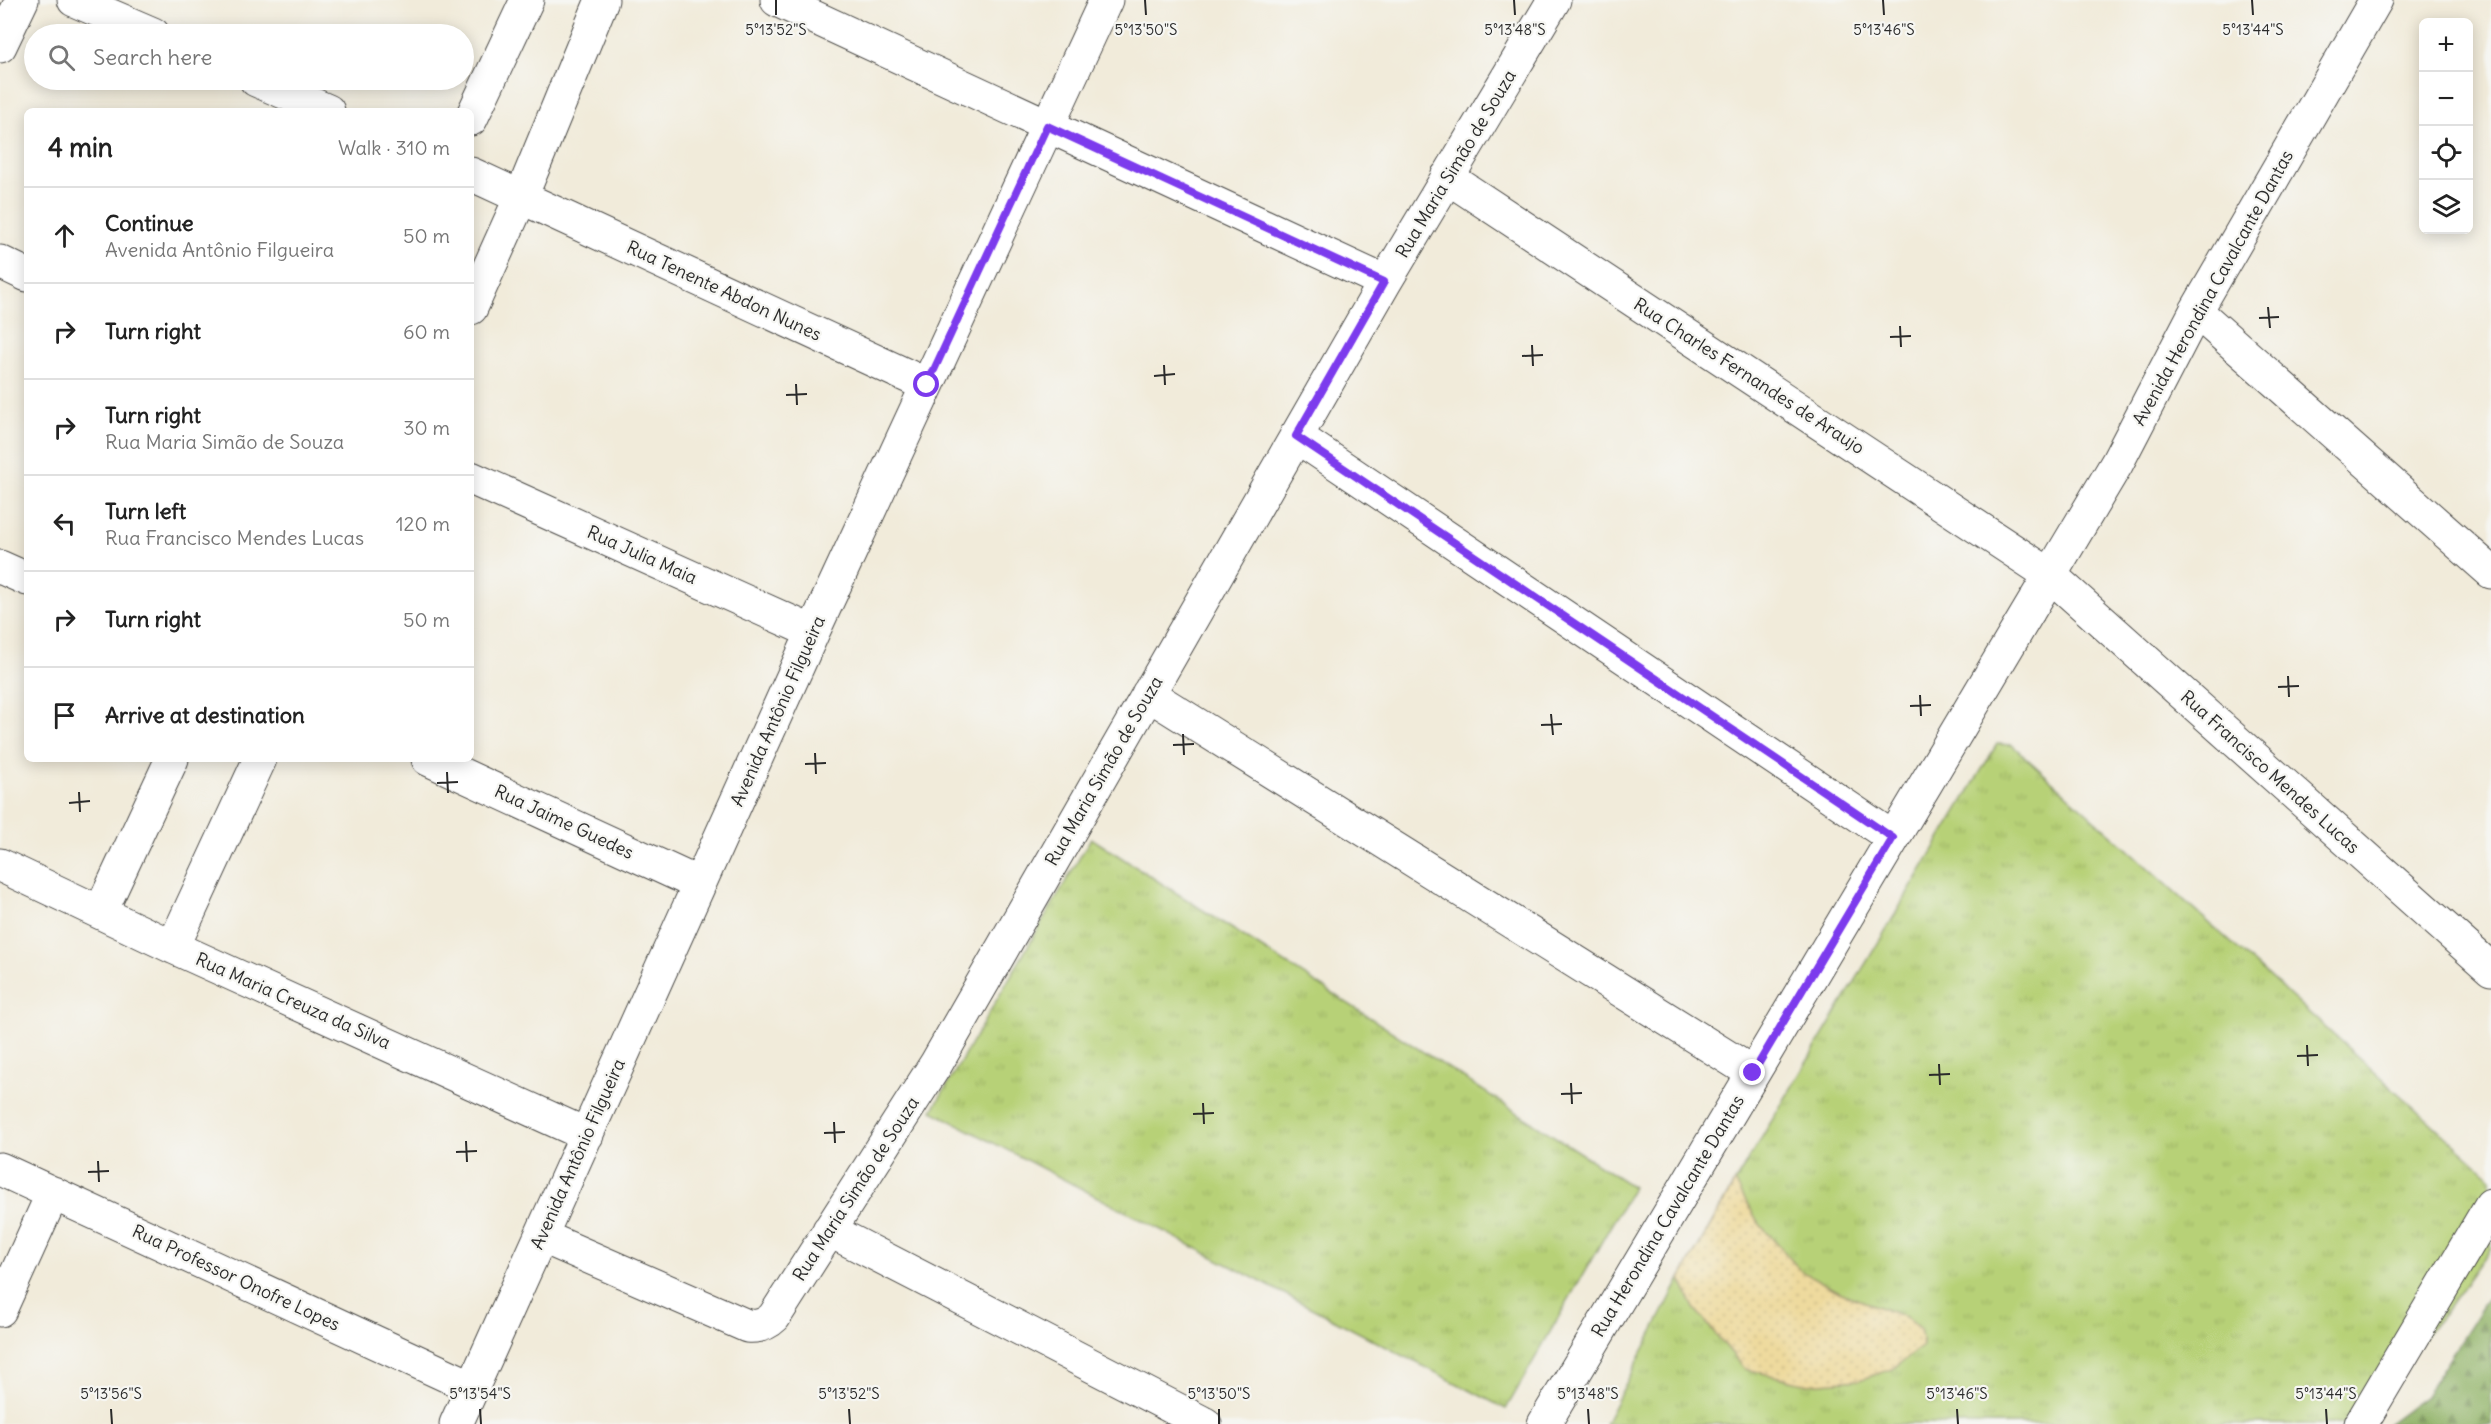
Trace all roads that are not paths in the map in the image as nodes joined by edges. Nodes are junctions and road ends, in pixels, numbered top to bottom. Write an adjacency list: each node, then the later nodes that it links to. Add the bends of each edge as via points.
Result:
1 (74, 0): 9 (street)
2 (527, 0): 13 (street)
3 (602, 0): 17 (street)
4 (777, 0): 14 (street)
5 (1106, 0): 14 (street, Avenida Antônio Filgueira)
6 (1554, 0): 16 (street, Rua Maria Simão de Souza)
7 (2376, 0): 22 (street, Avenida Herondina Cavalcante Dantas)
8 (16, 2): 10 (street)
9 (130, 24)
10 (0, 46)
11 (279, 90): 12 (street)
12 (321, 108)
13 (474, 113)
14 (1047, 126): 20 (street); 23 (street, Avenida Antônio Filgueira)
15 (474, 175): 17 (street, Rua Tenente Abdon Nunes)
16 (1448, 177): 20 (street, Rua Maria Simão de Souza); 28 (street, Rua Charles Fernandes de Araujo)
17 (521, 196): 21 (street); 23 (street, Rua Tenente Abdon Nunes)
18 (0, 262): 19 (street)
19 (24, 274)
20 (1384, 282): 24 (street, Rua Maria Simão de Souza)
21 (474, 301)
22 (2196, 311): 27 (street); 28 (street, Avenida Herondina Cavalcante Dantas, via 2117,463)
23 (927, 385): 30 (street, Avenida Antônio Filgueira)
24 (1296, 436): 31 (street, Rua Maria Simão de Souza); 35 (street)
25 (474, 479): 30 (street, Rua Julia Maia)
26 (0, 567): 29 (street)
27 (2491, 572)
28 (2050, 575): 35 (street, Rua Herondina Cavalcante Dantas); 40 (street, Rua Francisco Mendes Lucas)
29 (24, 578)
30 (813, 632): 37 (street, Avenida Antônio Filgueira)
31 (1148, 694): 41 (street); 46 (street, Rua Maria Simão de Souza, via 936,1064)
32 (171, 762): 38 (street)
33 (259, 762): 39 (street)
34 (435, 762): 37 (street, Rua Jaime Guedes)
35 (1893, 838): 41 (street, Rua Herondina Cavalcante Dantas)
36 (0, 865): 38 (street, Rua Maria Creuza da Silva)
37 (699, 884): 42 (street, Avenida Antônio Filgueira)
38 (101, 911): 39 (street, Rua Maria Creuza da Silva)
39 (173, 947): 42 (street, Rua Maria Creuza da Silva)
40 (2491, 969)
41 (1753, 1073): 52 (street, Rua Herondina Cavalcante Dantas)
42 (586, 1135): 47 (street, Avenida Antônio Filgueira)
43 (0, 1169): 44 (street, Rua Professor Onofre Lopes)
44 (53, 1193): 48 (street); 49 (street, Rua Professor Onofre Lopes)
45 (2491, 1205): 53 (street)
46 (829, 1230): 47 (street, Rua Maria Simão de Souza, via 774,1317 755,1327); 51 (street)
47 (541, 1236): 49 (street, Avenida Antônio Filgueira)
48 (0, 1310)
49 (472, 1387): 50 (street, Avenida Antônio Filgueira)
50 (456, 1424)
51 (1205, 1424)
52 (1544, 1424)
53 (2361, 1424)

